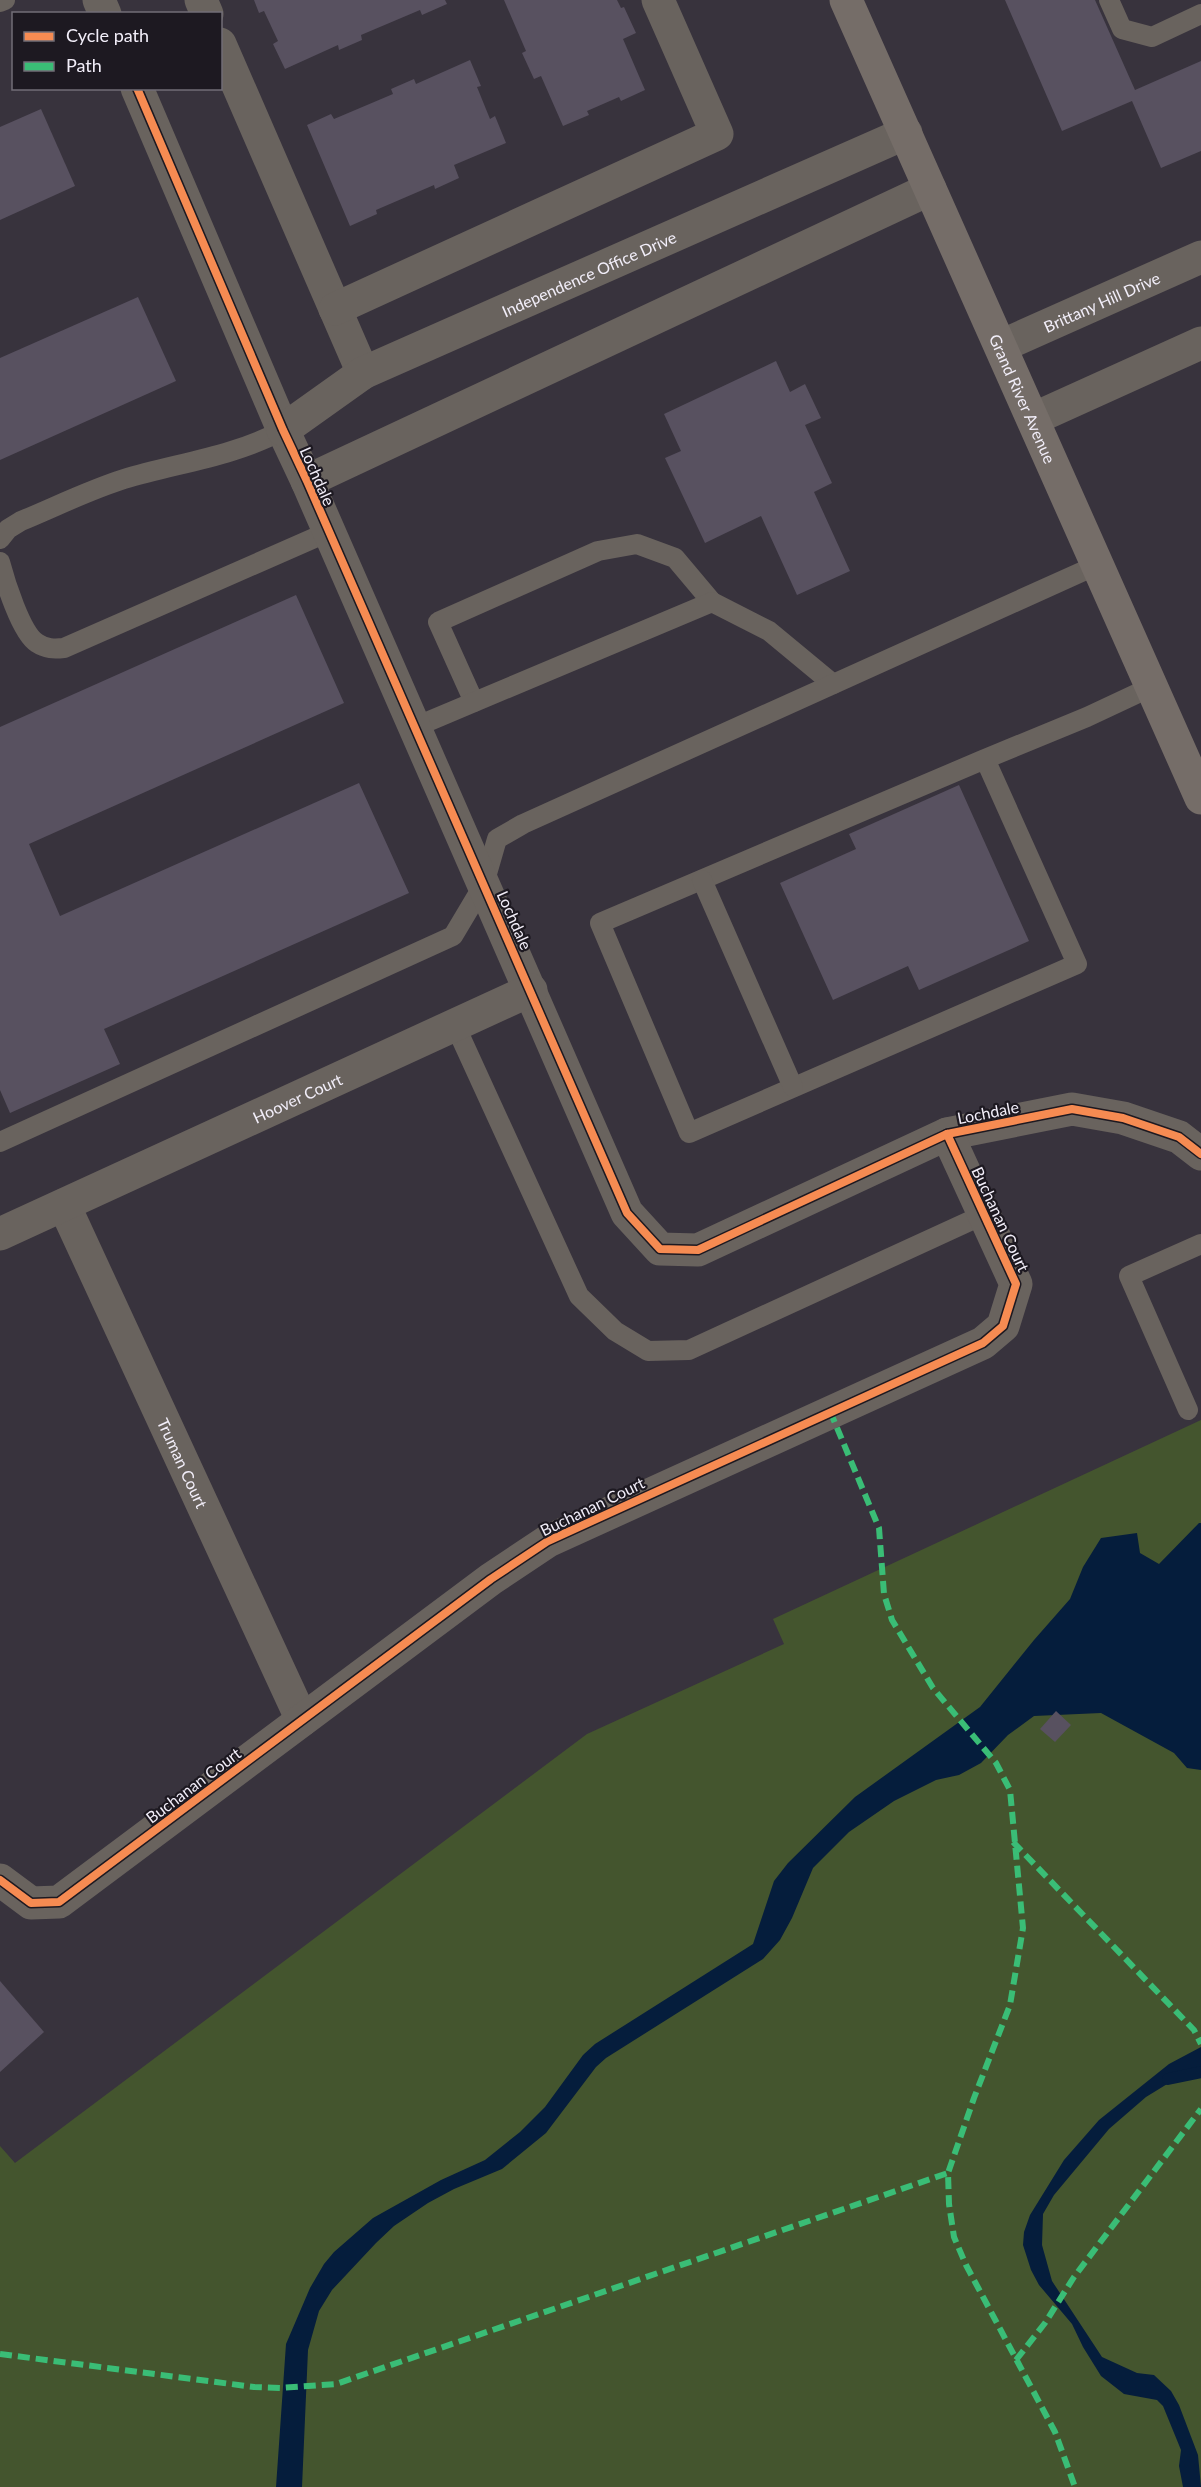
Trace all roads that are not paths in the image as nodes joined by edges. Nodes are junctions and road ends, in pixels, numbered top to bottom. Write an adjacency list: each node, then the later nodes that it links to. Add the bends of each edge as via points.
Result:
1 (5, 0): 5 (lane)
2 (658, 0): 12 (street, via 717,134)
3 (846, 0): 9 (main road, Grand River Avenue)
4 (1109, 0): 6 (lane, via 1122,29 1152,37)
5 (0, 2)
6 (1201, 14)
7 (222, 49): 12 (street)
8 (138, 90): 17 (street, Lochdale)
9 (906, 133): 10 (main road, Grand River Avenue); 15 (street, Independence Office Drive)
10 (930, 189): 14 (main road, Grand River Avenue); 18 (street)
11 (1201, 257): 14 (street, Brittany Hill Drive)
12 (335, 309): 15 (street)
13 (1201, 343): 16 (street)
14 (1001, 346): 16 (main road, Grand River Avenue)
15 (363, 373): 17 (street, Independence Office Drive)
16 (1033, 418): 22 (main road, Grand River Avenue)
17 (282, 430): 18 (street, Lochdale); 20 (lane, via 232,453 122,480 21,521)
18 (307, 481): 19 (street, Lochdale)
19 (328, 532): 21 (lane, via 64,648 49,649 30,638); 27 (street, Lochdale)
20 (0, 539)
21 (0, 562)
22 (1097, 565): 24 (lane); 25 (main road, Grand River Avenue)
23 (712, 602): 24 (lane, via 769,631); 26 (lane); 26 (lane, via 675,558 637,544 598,551 438,622)
24 (833, 684): 31 (lane, via 523,824 497,839)
25 (1151, 687): 28 (lane); 29 (main road, Grand River Avenue)
26 (474, 702): 27 (lane)
27 (415, 727): 31 (street, Lochdale)
28 (986, 759): 30 (lane); 34 (lane, via 1077,964)
29 (1201, 796)
30 (702, 880): 34 (lane); 34 (lane, via 600,923 689,1133)
31 (484, 884): 32 (street, Lochdale); 36 (lane, via 453,936)
32 (531, 990): 33 (street, Hoover Court); 35 (street, Lochdale, via 627,1214 660,1250 698,1250)
33 (455, 1025): 38 (street, Hoover Court); 39 (lane, via 579,1296 615,1331 648,1351 689,1350)
34 (792, 1087)
35 (947, 1134): 37 (street, Lochdale, via 1072,1109 1123,1118); 39 (street, Buchanan Court)
36 (0, 1142)
37 (1190, 1146)
38 (64, 1205): 40 (street); 43 (street, Truman Court)
39 (983, 1215): 43 (street, Buchanan Court, via 1016,1284 1003,1326 982,1343 548,1541)
40 (0, 1234)
41 (1201, 1244): 42 (lane, via 1128,1276)
42 (1188, 1410)
43 (302, 1720): 44 (street, Buchanan Court, via 59,1902 31,1903)
44 (0, 1880)

